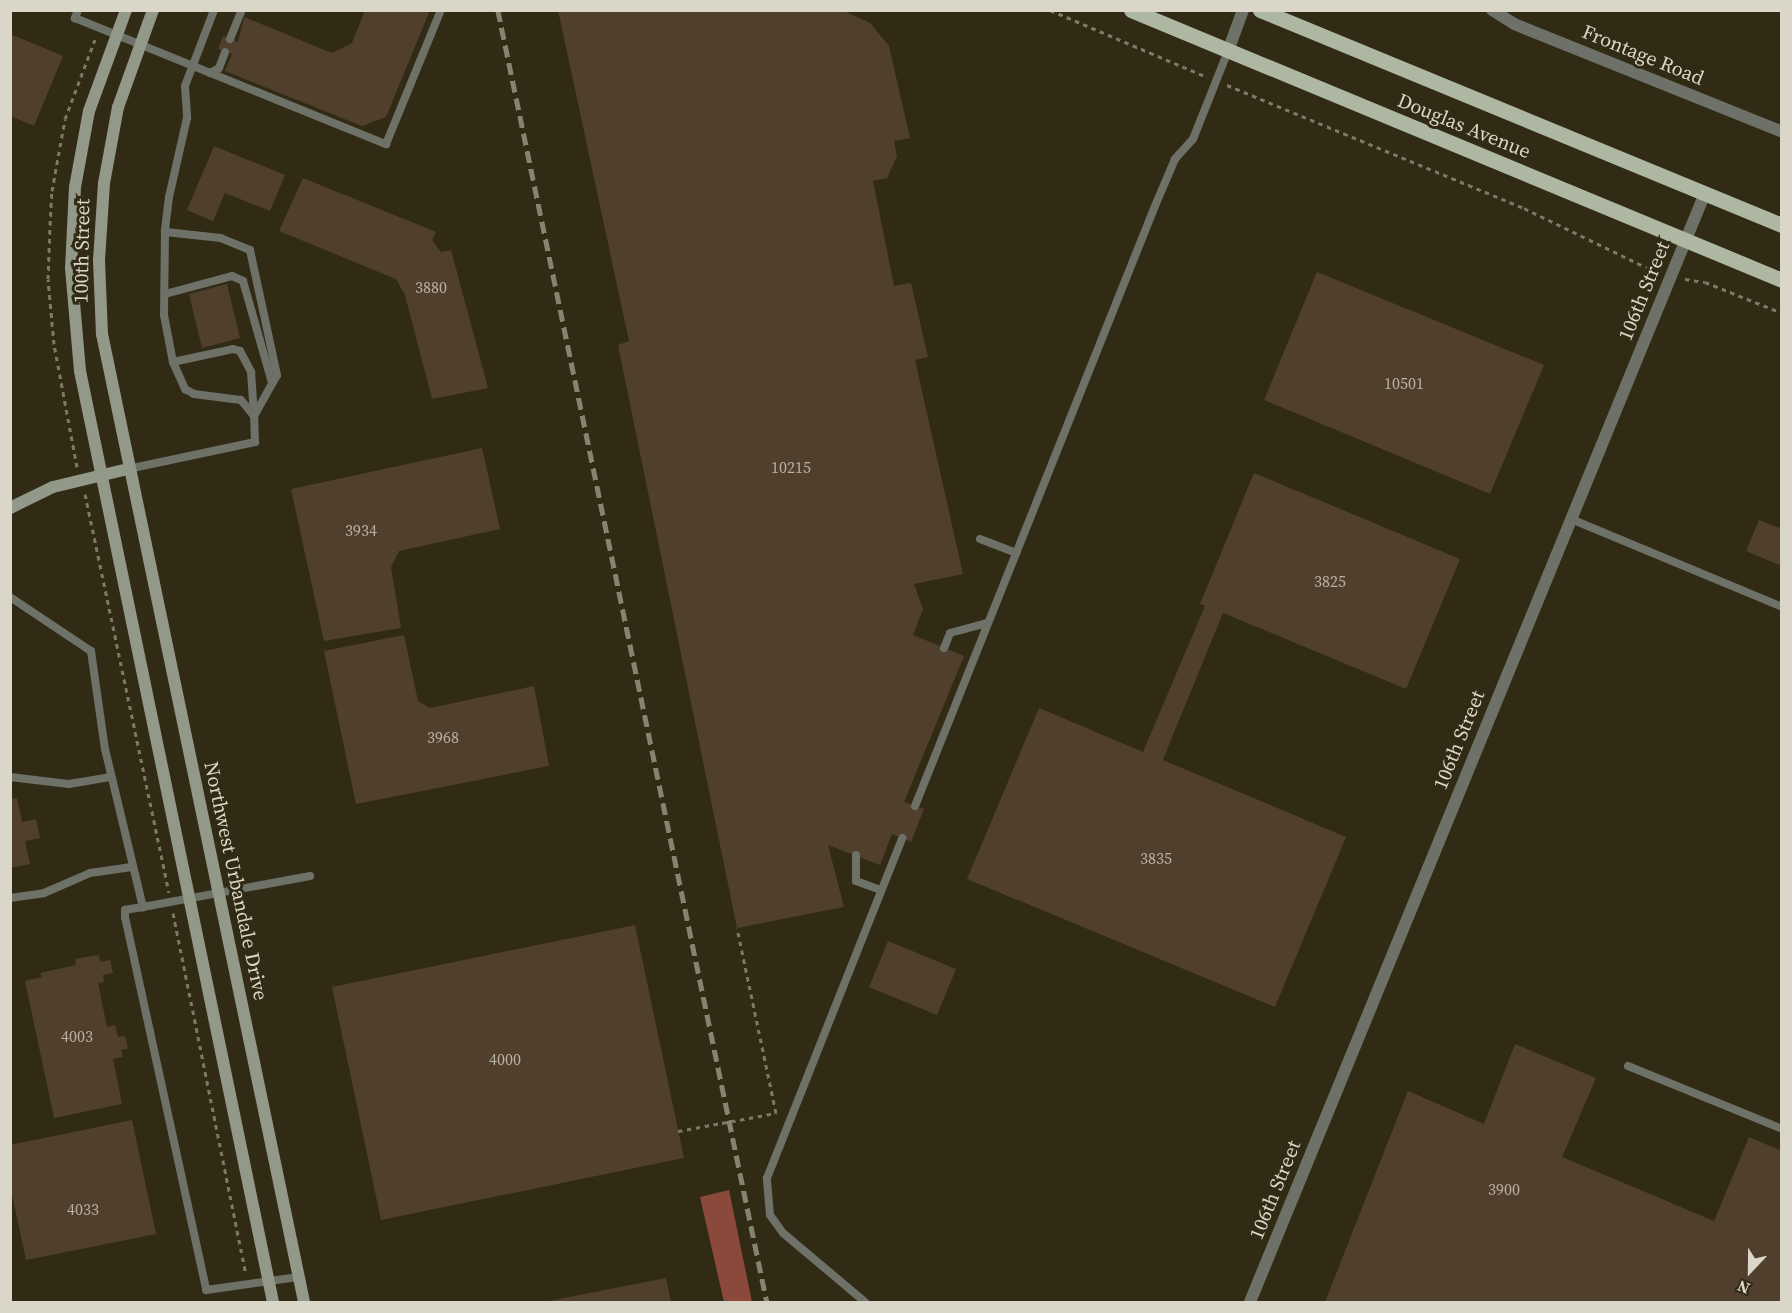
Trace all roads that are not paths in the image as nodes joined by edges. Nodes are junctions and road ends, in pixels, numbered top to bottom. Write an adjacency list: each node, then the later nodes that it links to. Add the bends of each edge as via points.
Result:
1 (78, 10): 11 (lane, via 75,18)
2 (126, 10): 11 (main road, 100th Street)
3 (153, 10): 13 (main road, 100th Street)
4 (214, 10): 16 (lane)
5 (242, 10): 12 (lane)
6 (441, 10): 17 (lane, via 386,144)
7 (1131, 10): 15 (main road, Douglas Avenue)
8 (1243, 10): 15 (street)
9 (1260, 10): 19 (main road, Douglas Avenue)
10 (1492, 10): 18 (street, Frontage Road, via 1514,24)
11 (116, 35): 13 (lane); 29 (main road, 100th Street, via 89,111 71,225 73,312)
12 (230, 39)
13 (140, 44): 16 (lane); 28 (main road, 100th Street, via 111,139 99,251 102,334)
14 (225, 51): 17 (lane, via 219,68)
15 (1228, 51): 22 (main road, Douglas Avenue); 33 (lane, via 1193,139 1171,169)
16 (193, 66): 17 (lane); 21 (lane, via 185,86 187,118)
17 (210, 73)
18 (1782, 132)
19 (1705, 193): 20 (main road, Douglas Avenue); 22 (street, 106th Street)
20 (1782, 225)
21 (165, 231): 24 (lane); 26 (lane, via 221,238 250,250 277,375)
22 (1686, 240): 23 (main road, Douglas Avenue); 31 (street, 106th Street)
23 (1782, 280)
24 (165, 294): 25 (lane, via 164,315); 26 (lane, via 232,276 243,281)
25 (173, 362): 27 (lane, via 185,388 194,394 241,400); 27 (lane, via 233,349 240,351 251,372)
26 (272, 382): 27 (lane)
27 (254, 416): 28 (lane, via 255,442)
28 (128, 469): 29 (main road); 46 (main road, Northwest Urbandale Drive)
29 (100, 475): 30 (main road, via 53,488); 48 (main road)
30 (10, 508)
31 (1571, 519): 35 (lane); 57 (street, 106th Street)
32 (980, 539): 33 (lane)
33 (1016, 553): 36 (lane)
34 (10, 597): 39 (lane, via 92,651)
35 (1782, 607)
36 (987, 623): 37 (lane, via 950,633); 40 (lane)
37 (944, 648)
38 (10, 777): 39 (lane, via 69,784)
39 (111, 777): 43 (lane)
40 (915, 806)
41 (902, 838): 45 (lane)
42 (856, 855): 45 (lane, via 856,881)
43 (132, 867): 47 (lane, via 90,873 44,893); 49 (lane)
44 (310, 876): 46 (lane)
45 (881, 890): 56 (lane, via 767,1178 770,1215 783,1233)
46 (219, 895): 48 (lane); 52 (main road, Northwest Urbandale Drive)
47 (10, 898)
48 (187, 899): 49 (lane); 53 (main road)
49 (143, 907): 53 (lane, via 125,910 125,916 206,1290)
50 (1628, 1066): 51 (lane)
51 (1782, 1129)
52 (298, 1277): 53 (lane); 55 (main road, Northwest Urbandale Drive)
53 (269, 1281): 54 (main road)
54 (273, 1302)
55 (304, 1302)
56 (865, 1302)
57 (1250, 1302)

